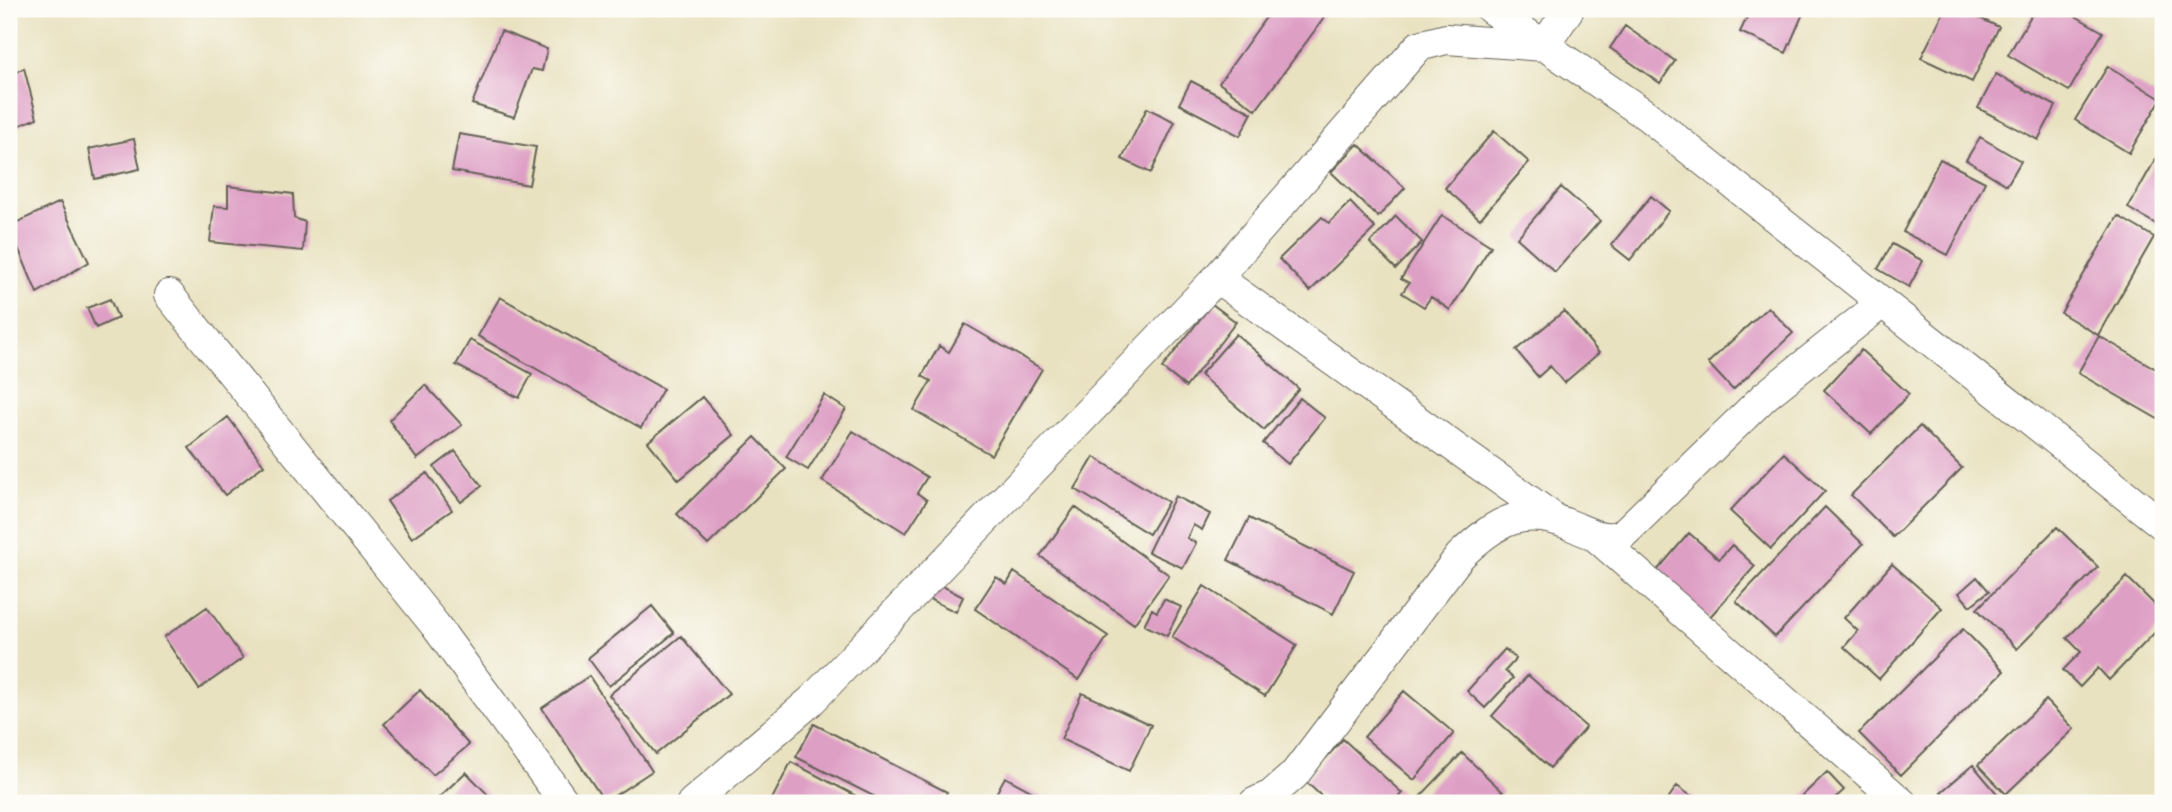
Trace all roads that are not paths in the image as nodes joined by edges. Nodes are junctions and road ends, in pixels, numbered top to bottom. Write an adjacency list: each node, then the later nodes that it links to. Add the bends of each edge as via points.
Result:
1 (1491, 9): 3 (street)
2 (1569, 9): 3 (street)
3 (1544, 46): 4 (street, via 1446,39 1419,46); 6 (street, via 1646,115)
4 (1217, 278): 7 (street); 12 (street, via 811,701)
5 (169, 296): 11 (street, via 435,625)
6 (1882, 303): 8 (street); 9 (street, via 1765,396 1621,536)
7 (1551, 516): 9 (street); 10 (street, via 1502,521 1460,556 1294,775)
8 (2163, 525)
9 (1595, 536): 13 (street)
10 (1269, 800)
11 (565, 803)
12 (692, 803)
13 (1902, 803)

